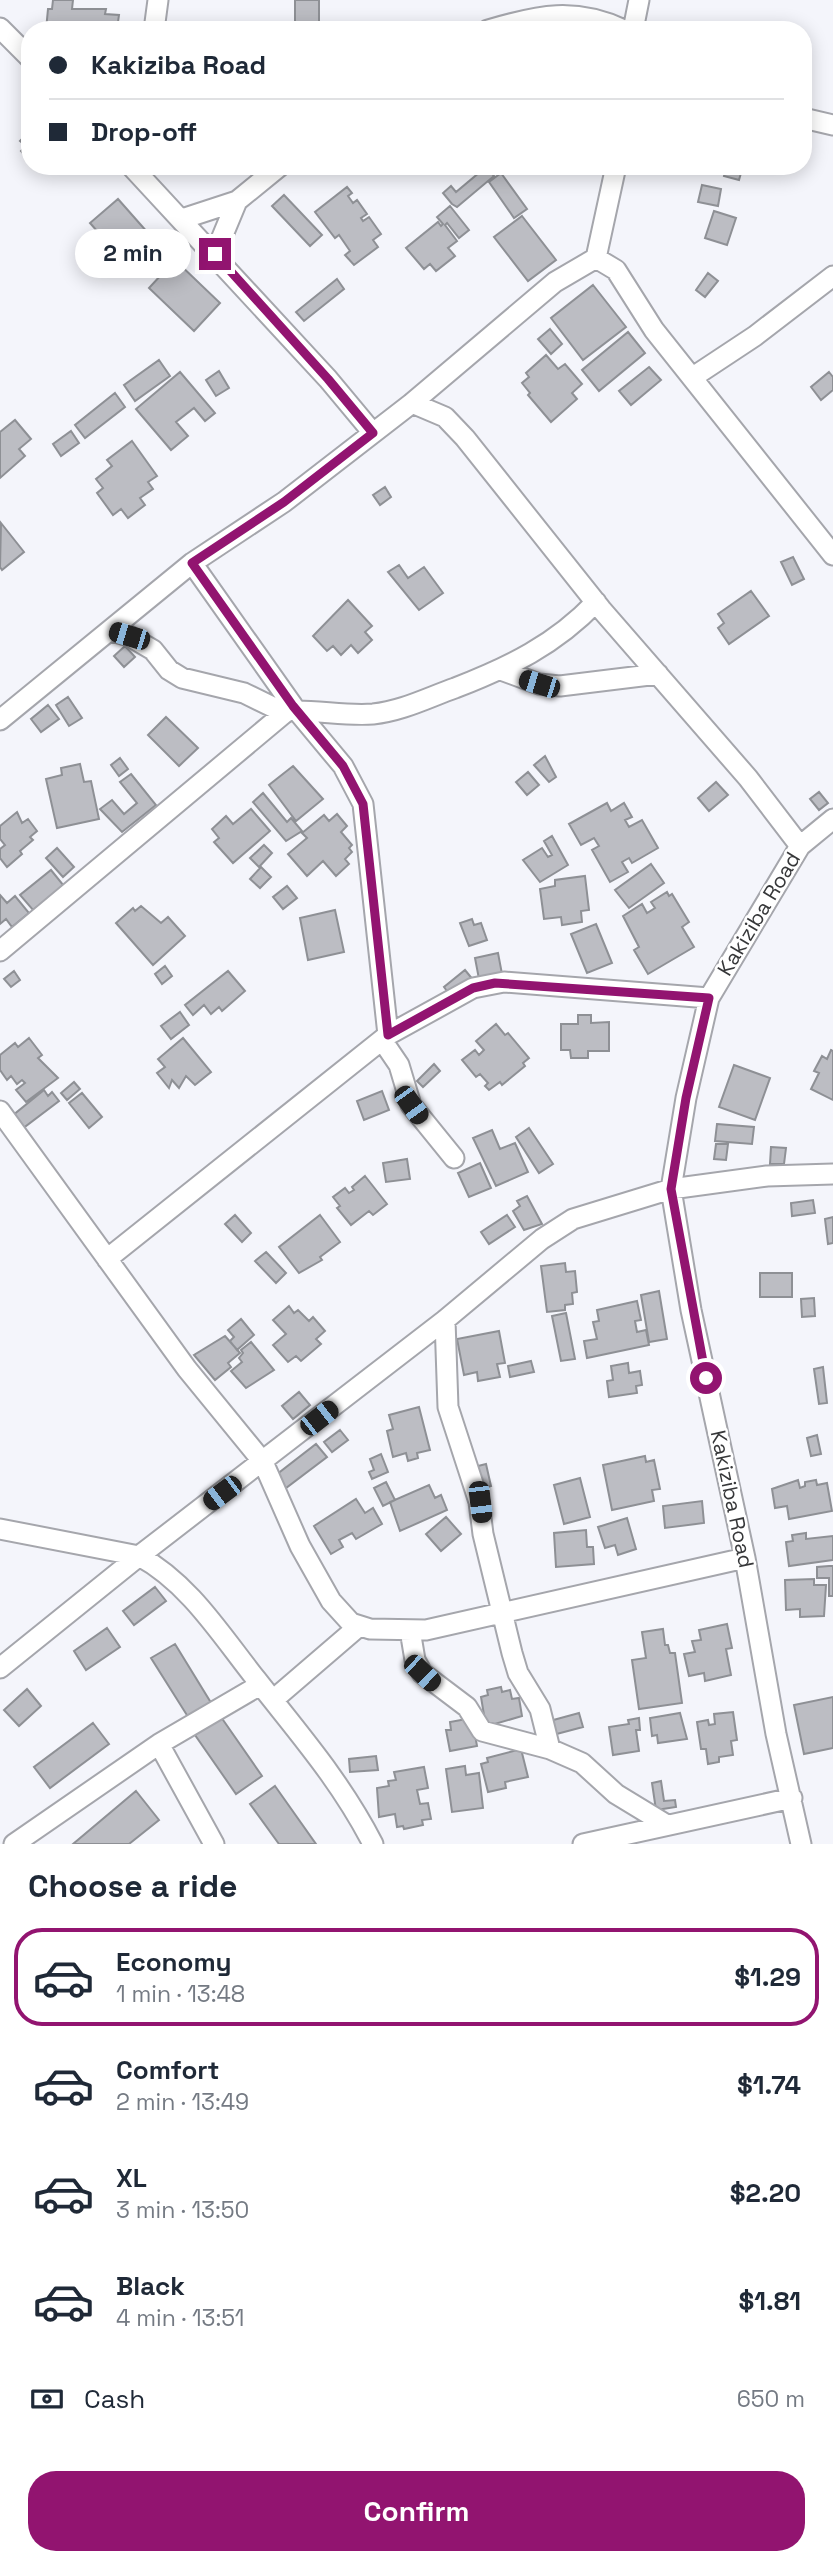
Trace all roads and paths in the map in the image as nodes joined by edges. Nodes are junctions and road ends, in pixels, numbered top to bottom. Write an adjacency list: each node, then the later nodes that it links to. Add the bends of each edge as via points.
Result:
1 (158, 0): 3 (street)
2 (639, 0): 6 (street)
3 (155, 21)
4 (522, 21): 5 (street, via 583,14)
5 (607, 21)
6 (635, 21)
7 (2, 35): 8 (street)
8 (21, 51)
9 (812, 120): 10 (street)
10 (833, 125)
11 (141, 175): 15 (street)
12 (269, 175): 14 (street)
13 (614, 175): 17 (street)
14 (237, 201): 15 (street); 16 (street)
15 (182, 219): 16 (street)
16 (215, 254): 21 (street)
17 (596, 258): 19 (street, via 616,270 654,330); 20 (street, via 555,282)
18 (833, 276): 19 (street)
19 (693, 377): 22 (street)
20 (412, 403): 21 (street); 24 (street, via 445,417 465,438)
21 (373, 433): 23 (street, via 284,502)
22 (833, 555)
23 (192, 563): 25 (street); 28 (street)
24 (596, 602): 26 (street, via 550,643); 27 (street)
25 (111, 631): 28 (street, via 153,650 182,678); 29 (street)
26 (501, 670): 27 (street, via 539,684 560,686); 28 (street, via 395,710 342,715)
27 (658, 674): 31 (street)
28 (292, 710): 32 (street); 34 (street, via 343,766 363,804)
29 (0, 720)
30 (833, 819): 31 (street, Kakiziba Road)
31 (800, 846): 33 (street, Kakiziba Road)
32 (0, 951)
33 (709, 998): 34 (street, via 495,983 473,988); 38 (street, Kakiziba Road)
34 (385, 1038): 36 (street, via 411,1105); 39 (street)
35 (0, 1111): 39 (street)
36 (454, 1158)
37 (833, 1174): 38 (street, via 767,1176)
38 (671, 1189): 40 (street, via 573,1219); 44 (street, Kakiziba Road, via 691,1310)
39 (107, 1259): 41 (street, via 187,1369)
40 (444, 1320): 41 (street); 45 (street, via 448,1407 480,1502)
41 (263, 1462): 43 (street); 46 (street, via 300,1546 331,1601)
42 (0, 1529): 43 (street)
43 (139, 1556): 48 (street); 49 (street, via 187,1592)
44 (745, 1558): 45 (street); 52 (street, Kakiziba Road)
45 (502, 1610): 47 (street); 51 (street, via 518,1673 536,1700)
46 (358, 1627): 47 (street); 49 (street)
47 (410, 1630): 51 (street, via 422,1673 467,1707 482,1731)
48 (0, 1668)
49 (266, 1692): 50 (street); 56 (street, via 331,1772)
50 (159, 1744): 54 (street); 55 (street)
51 (550, 1749): 53 (street, via 582,1763 616,1794)
52 (792, 1798): 53 (street); 58 (street, Kakiziba Road)
53 (667, 1825): 57 (street)
54 (14, 1844)
55 (214, 1844)
56 (373, 1844)
57 (583, 1844)
58 (801, 1844)

